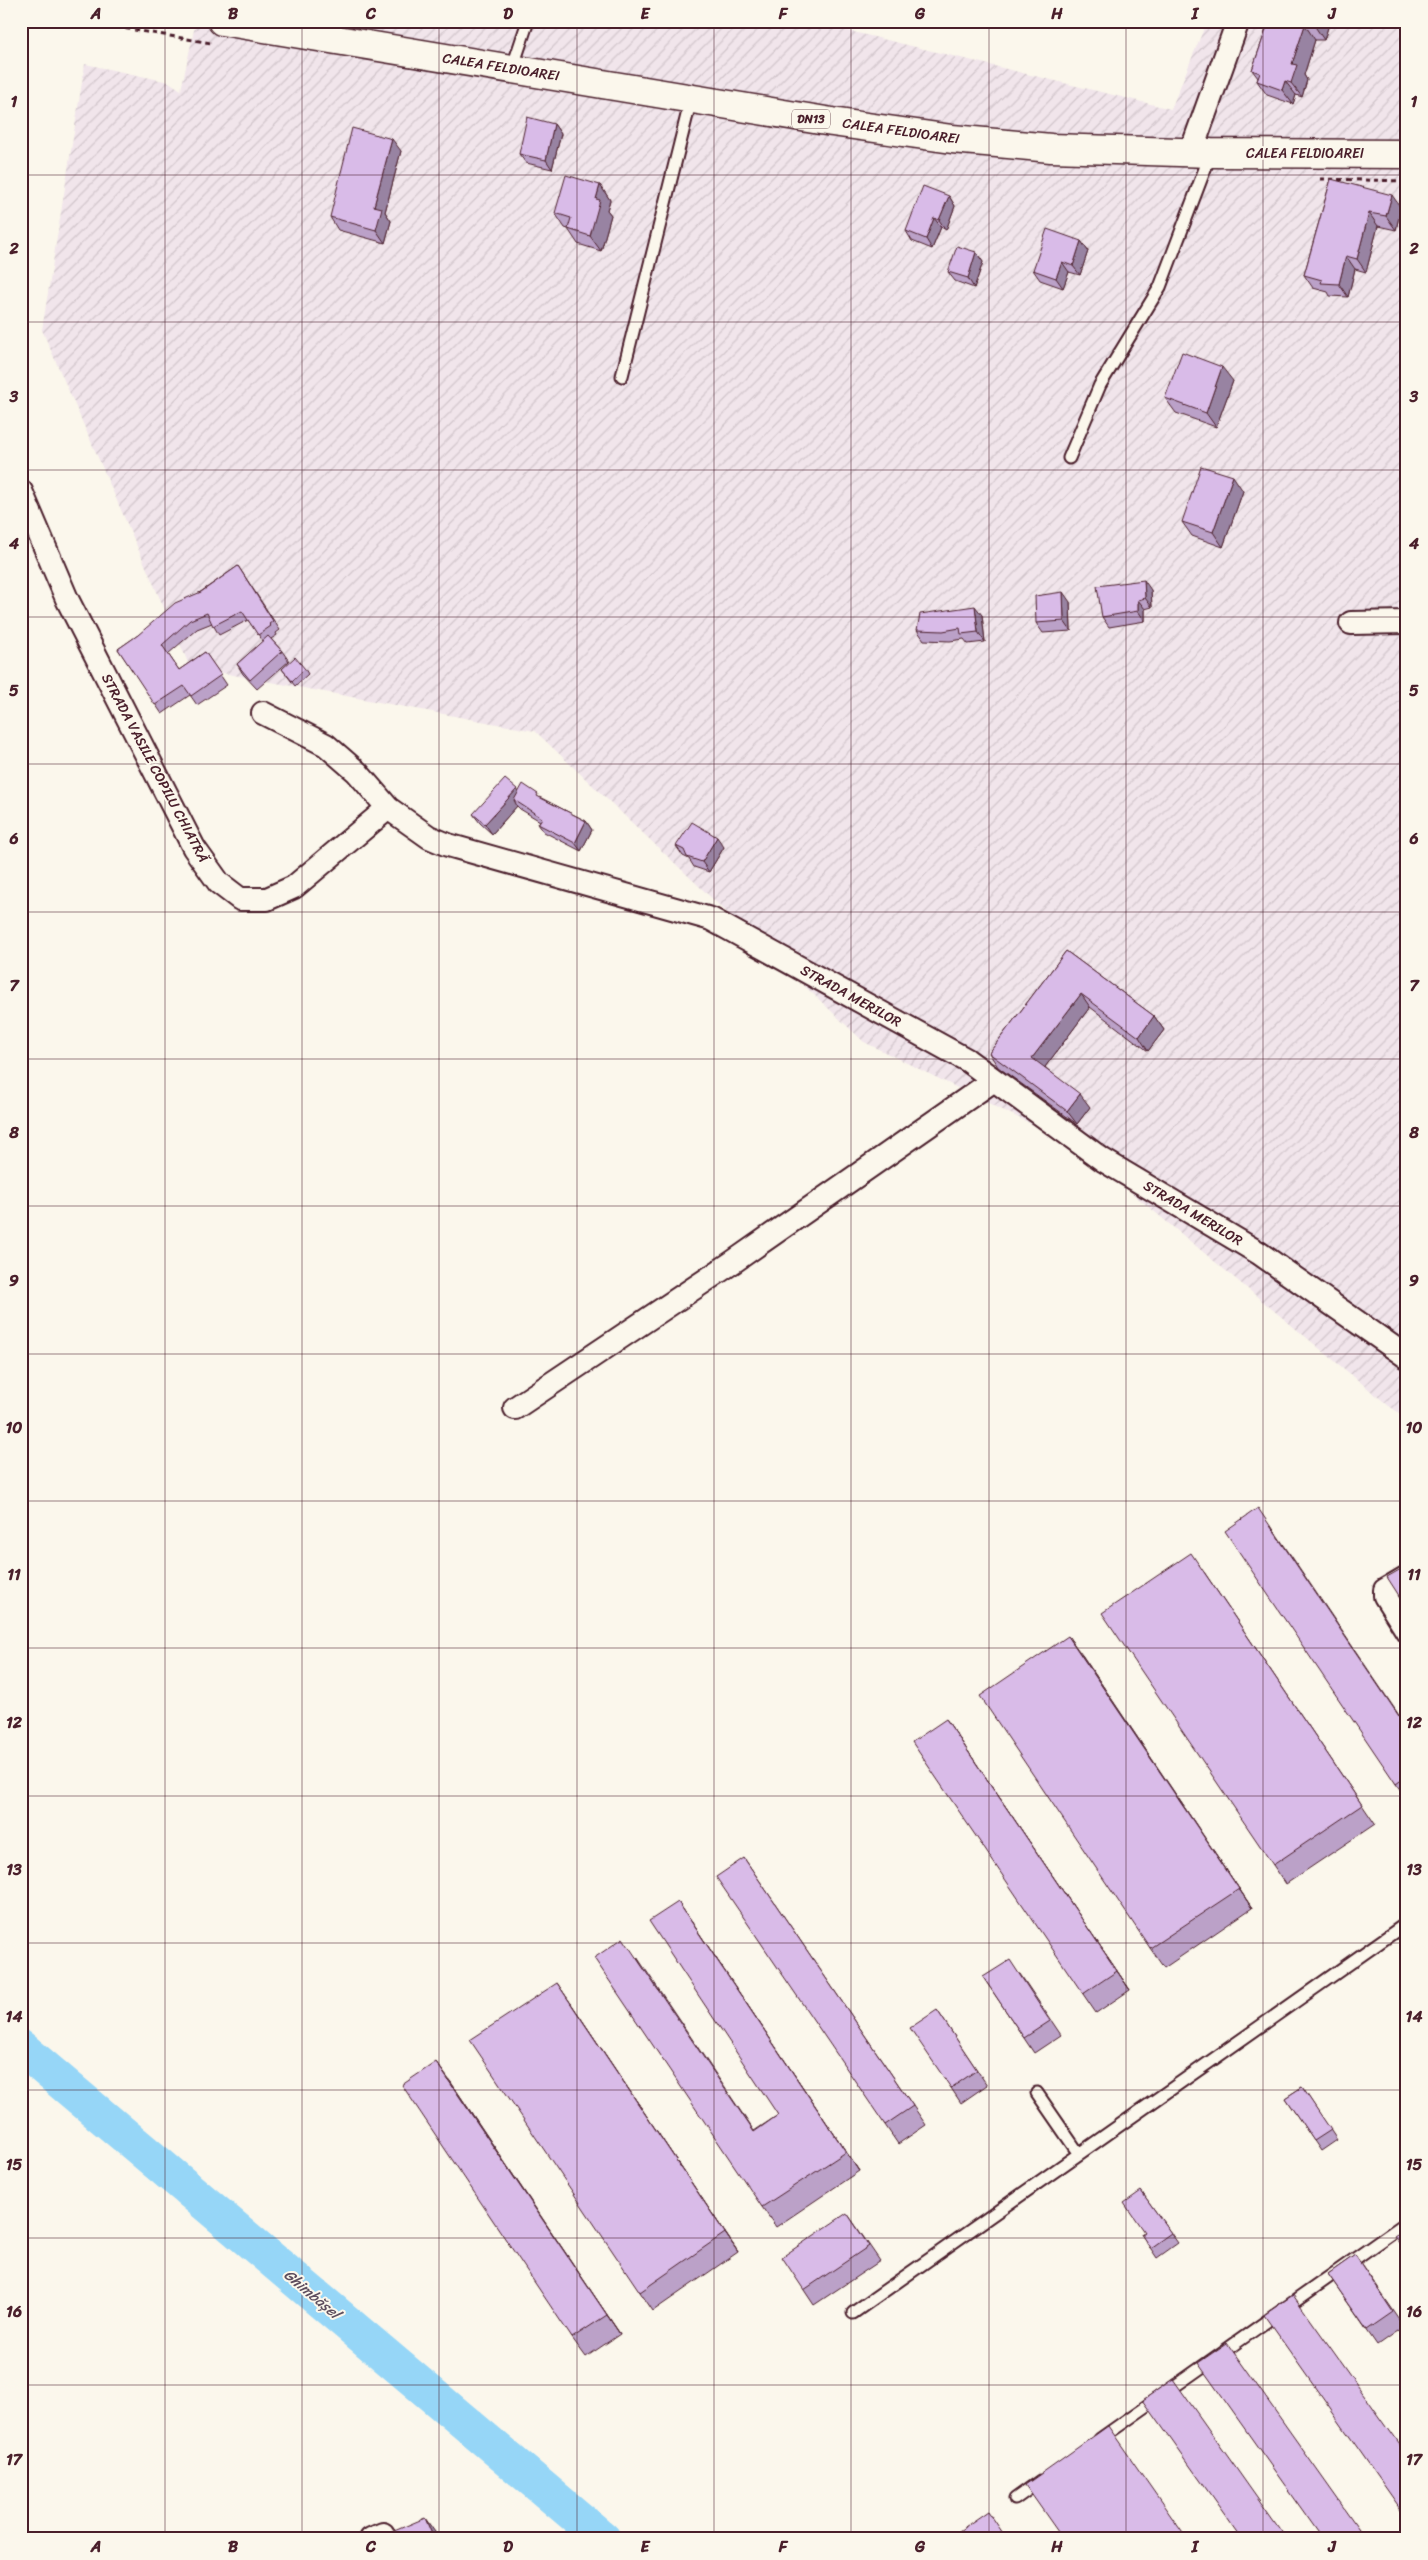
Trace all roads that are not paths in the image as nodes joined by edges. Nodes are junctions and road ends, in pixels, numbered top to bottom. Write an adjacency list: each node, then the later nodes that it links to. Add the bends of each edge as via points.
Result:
1 (222, 21): 4 (highway, CALEA FELDIOAREI / DN13)
2 (528, 21): 4 (lane)
3 (1238, 21): 6 (street)
4 (512, 69): 5 (highway, CALEA FELDIOAREI / DN13)
5 (691, 99): 6 (highway, CALEA FELDIOAREI / DN13, via 952,139 1051,148); 8 (lane)
6 (1201, 152): 7 (highway, CALEA FELDIOAREI / DN13); 9 (lane, via 1160,287 1100,385)
7 (1407, 154)
8 (622, 376)
9 (1069, 458)
10 (21, 491): 14 (street, STRADA VASILE COPILU CHIATRĂ, via 67,599 194,848 218,883 240,899 267,899 294,887)
11 (1407, 622): 12 (street)
12 (1351, 623)
13 (264, 713): 14 (street, STRADA MERILOR, via 326,745 357,772)
14 (388, 808): 15 (street, STRADA MERILOR, via 429,837 448,845 711,918 967,1060)
15 (994, 1080): 16 (street, STRADA MERILOR, via 1103,1160 1259,1252); 17 (street, via 733,1262)
16 (1407, 1357)
17 (515, 1408)
18 (1407, 1577): 19 (street, via 1385,1590 1385,1596)
19 (1407, 1631)
20 (1407, 1923): 22 (lane)
21 (1037, 2093): 22 (lane)
22 (1079, 2154): 24 (lane)
23 (1407, 2222): 25 (lane)
24 (853, 2313)
25 (1088, 2447)
26 (1048, 2476): 27 (lane)
27 (1015, 2499)

